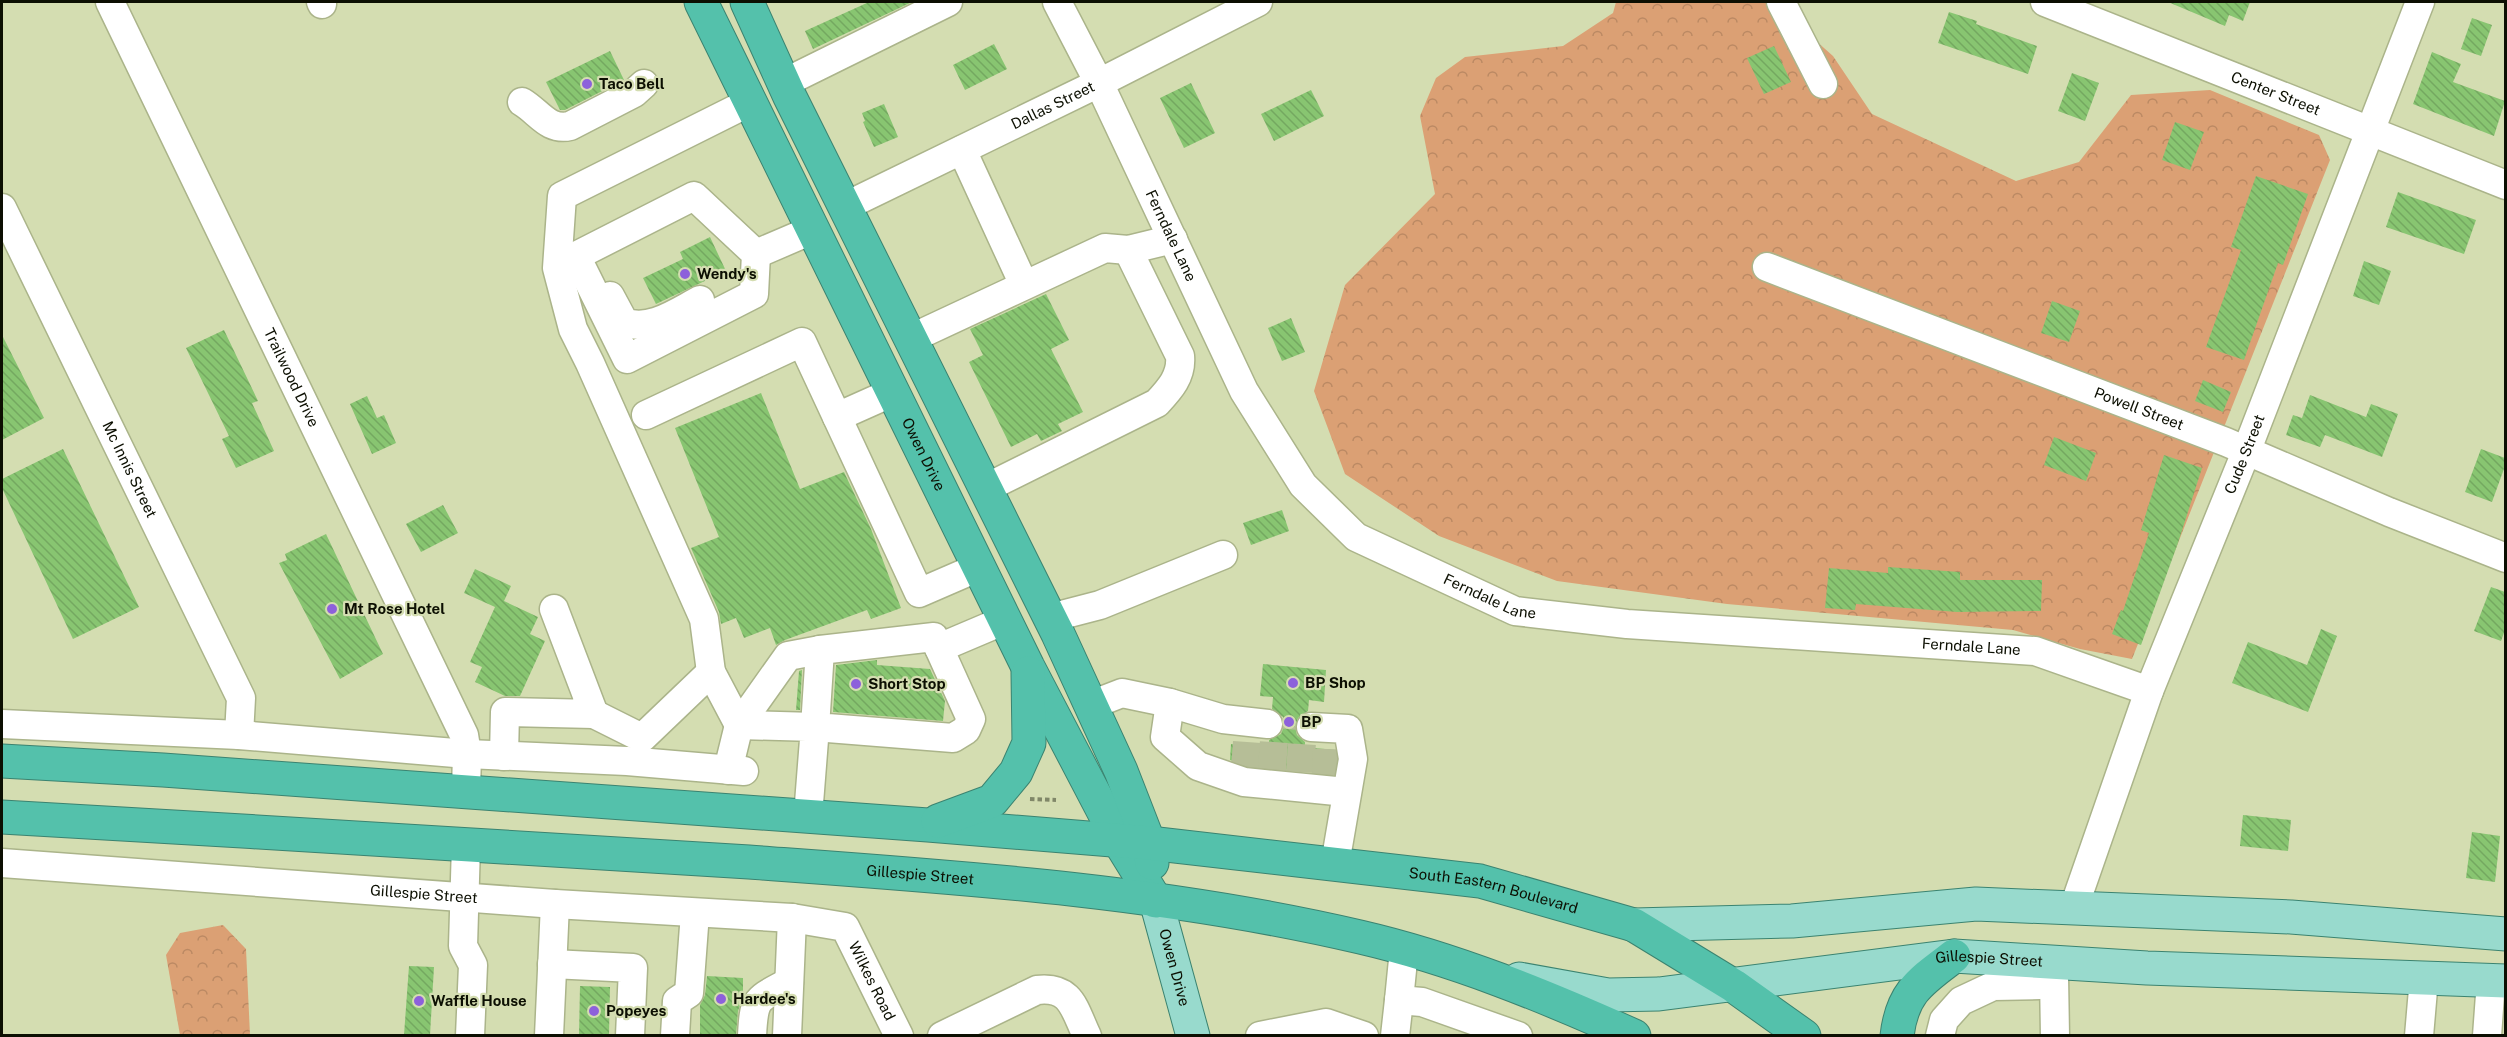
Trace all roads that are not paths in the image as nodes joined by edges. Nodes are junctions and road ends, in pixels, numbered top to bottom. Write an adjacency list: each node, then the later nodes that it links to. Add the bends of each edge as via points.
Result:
1 (110, 2): 55 (street, Trailwood Drive, via 464,735)
2 (701, 2): 15 (highway, Owen Drive)
3 (948, 2): 10 (street)
4 (1057, 2): 11 (street, Ferndale Lane)
5 (1256, 2): 11 (street, Dallas Street)
6 (1781, 2): 13 (street)
7 (2045, 2): 16 (street, Center Street)
8 (2420, 2): 16 (street, Cude Street)
9 (748, 4): 10 (highway, Owen Drive); 20 (highway, via 821,206 831,211)
10 (784, 83): 20 (highway, Owen Drive)
11 (1099, 83): 17 (street, Dallas Street); 23 (street, Ferndale Lane)
12 (644, 84): 14 (street, via 634,93 561,128 552,126)
13 (1823, 84)
14 (522, 102)
15 (750, 102): 22 (highway, Owen Drive); 25 (street, via 562,196)
16 (2370, 129): 18 (street, Center Street); 35 (street, Cude Street)
17 (962, 150): 20 (street, Dallas Street); 28 (street)
18 (2505, 185)
19 (703, 204): 25 (street, via 694,196); 26 (street); 26 (street, via 600,259 603,283 624,322 648,325)
20 (846, 206): 30 (highway, Owen Drive)
21 (2, 208): 54 (street, Mc Innis Street, via 241,698)
22 (812, 230): 26 (street); 32 (highway, Owen Drive)
23 (1173, 239): 24 (street); 29 (street, Ferndale Lane)
24 (1128, 250): 28 (street, via 1105,248); 31 (street)
25 (567, 255): 26 (street, via 627,359 754,294); 46 (street, via 557,268 573,329 704,619)
26 (756, 263)
27 (1767, 267): 35 (street, Powell Street, via 2226,442)
28 (1024, 285): 30 (street)
29 (1217, 332): 31 (street); 47 (street, Ferndale Lane, via 1244,391 1303,485 1356,537 1515,611 1627,624 2036,651)
30 (912, 338): 36 (highway, Owen Drive)
31 (1176, 347): 36 (street, via 1181,368 1172,388 1157,403)
32 (892, 392): 34 (street); 39 (highway, Owen Drive)
33 (646, 415): 34 (street, via 802,342)
34 (837, 417): 39 (street, via 919,593)
35 (2246, 453): 38 (street, Powell Street); 47 (street, Cude Street)
36 (986, 488): 41 (highway, Owen Drive)
37 (1223, 555): 41 (street, via 1100,604)
38 (2505, 558)
39 (979, 567): 42 (highway, Owen Drive)
40 (554, 609): 50 (street)
41 (1050, 618): 49 (highway, Owen Drive)
42 (1005, 620): 43 (street); 45 (highway, Owen Drive)
43 (939, 648): 44 (street, via 934,637); 53 (street, via 970,719 966,730 953,738)
44 (820, 650): 52 (street, via 788,656); 53 (street)
45 (1028, 668): 62 (highway, via 1029,743 1016,772 992,801); 63 (highway, Owen Drive)
46 (711, 672): 50 (street, via 642,738); 52 (street)
47 (2149, 691): 70 (street, Cude Street)
48 (1170, 703): 49 (street, via 1122,693); 58 (street, via 1223,719); 58 (street, via 1165,737 1198,766)
49 (1091, 705): 63 (highway, Owen Drive, via 1121,771)
50 (594, 714): 56 (street, via 505,712)
51 (2, 724): 54 (street)
52 (739, 724): 53 (street); 56 (street, via 736,771)
53 (815, 728): 60 (street)
54 (239, 735): 55 (street)
55 (467, 754): 56 (street); 59 (street, Trailwood Drive)
56 (504, 756)
57 (2, 761): 59 (highway)
58 (1290, 761): 66 (street)
59 (466, 791): 60 (highway)
60 (808, 816): 62 (highway)
61 (2, 817): 64 (highway, Gillespie Street)
62 (928, 825): 63 (highway)
63 (1134, 842): 66 (highway, South Eastern Boulevard); 68 (highway, Owen Drive)
64 (466, 845): 67 (street); 68 (highway, Gillespie Street, via 961,877)
65 (2, 863): 67 (street, Gillespie Street)
66 (1335, 864): 73 (highway, South Eastern Boulevard, via 1480,881)
67 (464, 896): 69 (street, Gillespie Street); 89 (street, via 463,946 473,965)
68 (1156, 901): 76 (highway, via 1280,921); 99 (main road, Owen Drive)
69 (555, 904): 71 (street, Gillespie Street); 78 (street)
70 (2074, 907): 73 (main road, via 1976,904 1792,921); 75 (main road, via 2291,917)
71 (695, 914): 72 (street, Gillespie Street); 86 (street)
72 (792, 918): 74 (street, Gillespie Street); 84 (street)
73 (1634, 925): 85 (highway, South Eastern Boulevard)
74 (845, 927): 88 (street, Wilkes Road)
75 (2505, 934)
76 (1404, 950): 81 (highway); 87 (street)
77 (1954, 956): 80 (main road, Gillespie Street); 85 (main road, Gillespie Street); 106 (highway, via 1919,983 1899,1013)
78 (552, 964): 79 (street); 90 (street)
79 (621, 968): 91 (street); 92 (street, via 633,968)
80 (2057, 968): 82 (main road, Gillespie Street); 107 (street, via 2040,985 1993,986 1961,1002 1944,1020); 108 (street)
81 (1477, 972): 85 (main road, Gillespie Street, via 1608,995); 104 (highway, via 1543,995)
82 (2424, 978): 83 (main road, Gillespie Street); 109 (street)
83 (2498, 981): 110 (street)
84 (789, 982): 95 (street, via 759,998 754,1008); 96 (street)
85 (1734, 986): 105 (highway, South Eastern Boulevard)
86 (689, 993): 93 (street, via 677,1001); 94 (street)
87 (1399, 1000): 102 (street); 103 (street, via 1422,1002)
88 (890, 1033)
89 (470, 1035)
90 (549, 1035)
91 (618, 1035)
92 (630, 1035)
93 (675, 1035)
94 (687, 1035)
95 (752, 1035)
96 (787, 1035)
97 (942, 1035): 98 (street, via 1037,990 1052,988 1069,998)
98 (1086, 1035)
99 (1193, 1035)
100 (1260, 1035): 101 (street, via 1326,1023)
101 (1364, 1035)
102 (1395, 1035)
103 (1518, 1035)
104 (1634, 1035)
105 (1804, 1035)
106 (1897, 1035)
107 (1940, 1035)
108 (2055, 1035)
109 (2418, 1035)
110 (2487, 1035)

